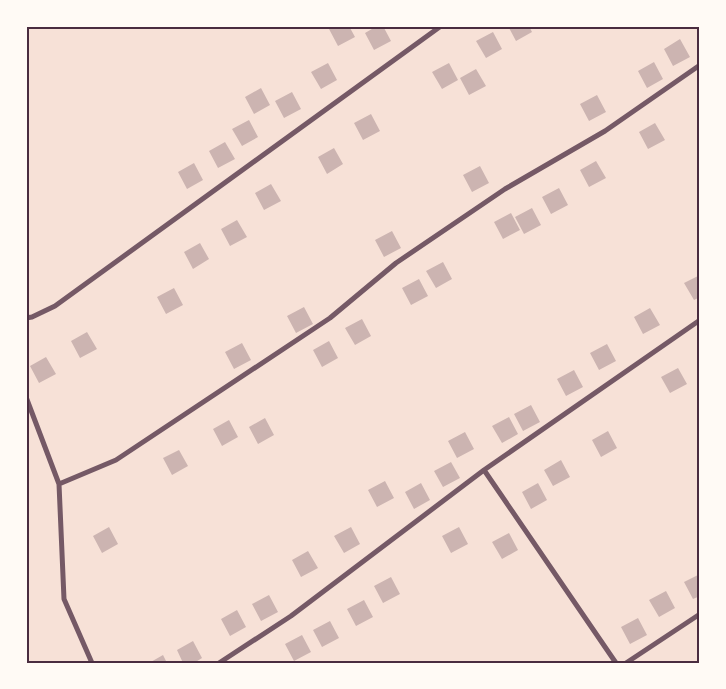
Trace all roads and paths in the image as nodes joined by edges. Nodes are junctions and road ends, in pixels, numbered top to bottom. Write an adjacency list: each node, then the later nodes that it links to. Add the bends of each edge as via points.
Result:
1 (441, 26): 3 (street, via 55,306)
2 (700, 64): 7 (street, via 605,131 489,199 396,263 330,318 116,460)
3 (26, 318)
4 (700, 320): 6 (street)
5 (26, 397): 7 (street)
6 (484, 470): 10 (street, via 291,616); 11 (street)
7 (59, 484): 9 (street, via 64,599)
8 (700, 614): 12 (street)
9 (92, 663)
10 (218, 663)
11 (616, 663)
12 (626, 663)

